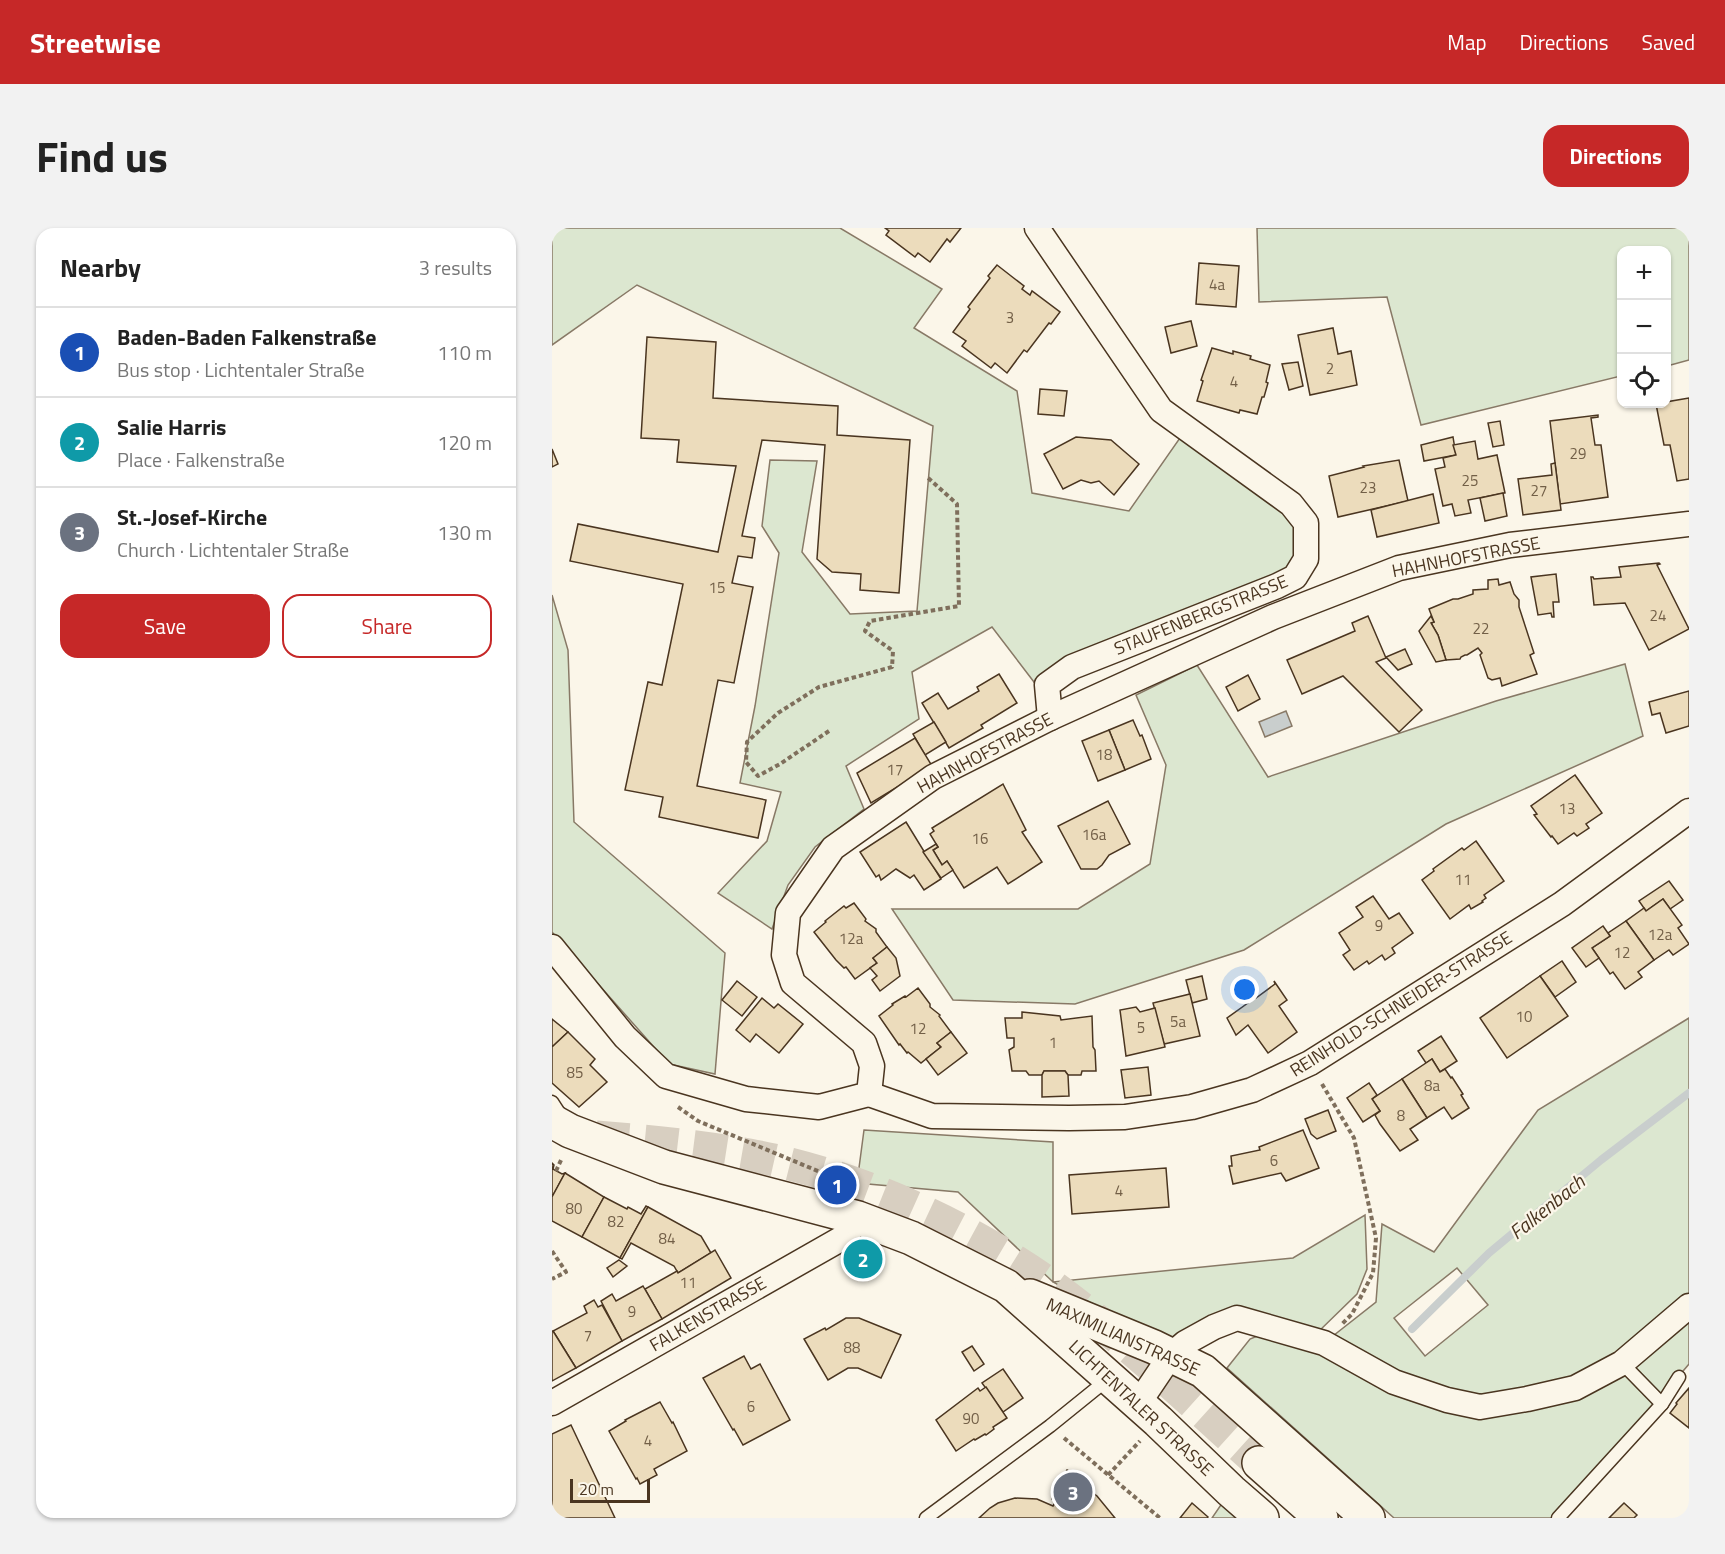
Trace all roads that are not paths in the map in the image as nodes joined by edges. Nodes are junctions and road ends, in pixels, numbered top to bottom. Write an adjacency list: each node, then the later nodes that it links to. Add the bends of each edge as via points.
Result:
1 (1037, 228): 3 (street, STAUFENBERGSTRASSE, via 1161,410 1291,504 1306,523 1306,559 1295,577 1072,668 1047,685)
2 (1689, 524): 3 (street, HAHNHOFSTRASSE, via 1510,545 1399,568 1273,617)
3 (1050, 718): 6 (street, HAHNHOFSTRASSE, via 933,777 833,848 788,913 784,955 793,983 864,1044 872,1066)
4 (1689, 811): 6 (street, REINHOLD-SCHNEIDER-STRASSE, via 1562,904 1310,1064 1252,1090 1202,1105 1125,1117 1053,1118 932,1116)
5 (552, 947): 6 (street, via 625,1037 666,1076 746,1099 819,1107)
6 (869, 1094)
7 (552, 1102): 8 (lane)
8 (561, 1126): 9 (main road, LICHTENTALER STRASSE, via 663,1167)
9 (858, 1218): 10 (main road, LICHTENTALER STRASSE, via 911,1238); 16 (street, FALKENSTRASSE, via 846,1236)
10 (1006, 1286): 12 (main road, MAXIMILIANSTRASSE); 14 (main road, LICHTENTALER STRASSE)
11 (1689, 1306): 13 (street)
12 (1171, 1355): 13 (street, via 1185,1343 1237,1318 1324,1343 1394,1382 1480,1407 1575,1388); 18 (street); 23 (main road, MAXIMILIANSTRASSE, via 1203,1371)
13 (1622, 1363): 17 (lane)
14 (1106, 1374): 18 (main road, LICHTENTALER STRASSE); 20 (lane, via 1096,1388 1050,1426)
15 (1679, 1377): 17 (lane)
16 (552, 1403)
17 (1662, 1404): 24 (lane)
18 (1148, 1413): 21 (main road, LICHTENTALER STRASSE)
19 (1258, 1463): 22 (main road)
20 (926, 1518)
21 (1262, 1518)
22 (1321, 1518)
23 (1368, 1518)
24 (1558, 1518)

